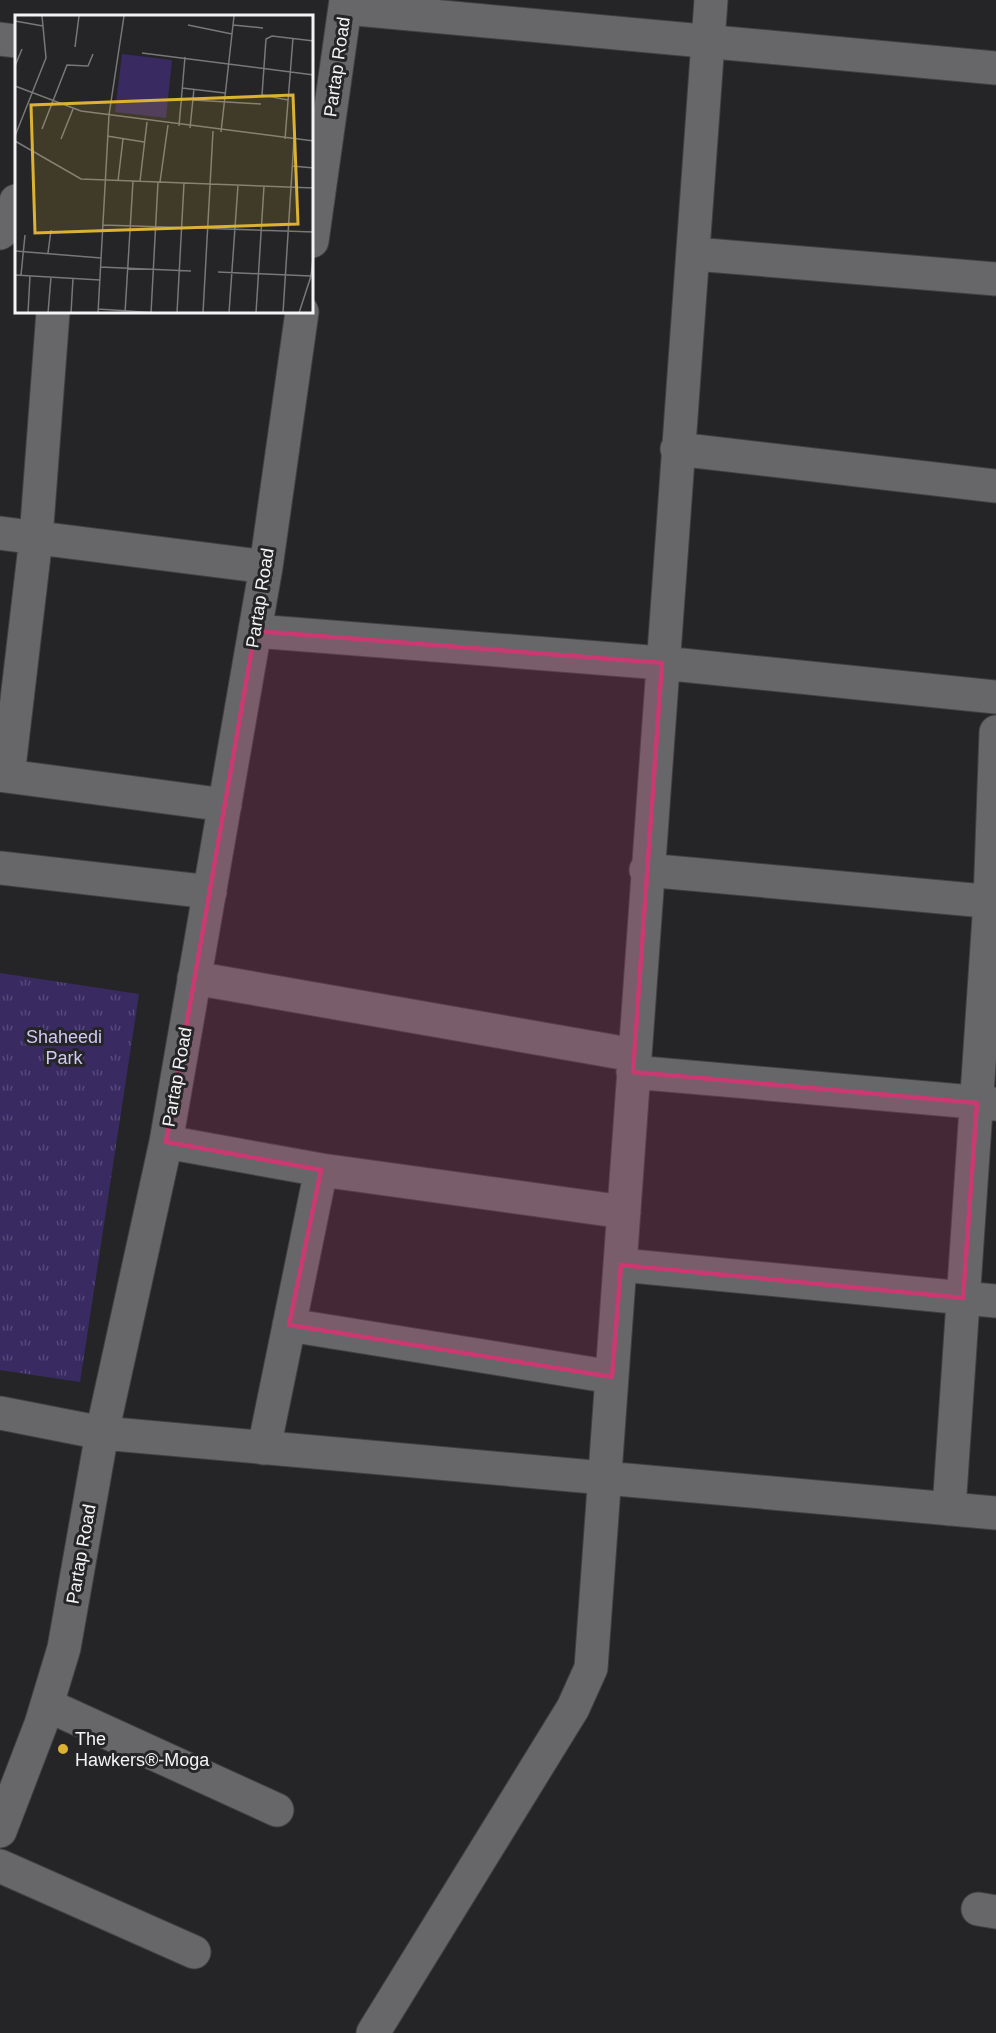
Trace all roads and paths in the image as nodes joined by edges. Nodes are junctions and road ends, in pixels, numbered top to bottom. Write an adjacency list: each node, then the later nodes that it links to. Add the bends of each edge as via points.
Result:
1 (711, 0): 6 (street)
2 (346, 4): 3 (street); 8 (street, Partap Road)
3 (547, 13): 6 (street)
4 (0, 39): 5 (street)
5 (15, 41)
6 (707, 41): 7 (street); 12 (street)
7 (996, 68)
8 (324, 74): 10 (street, Partap Road)
9 (15, 205): 11 (street, via 9,226)
10 (314, 213)
11 (0, 233)
12 (694, 254): 13 (street); 16 (street)
13 (996, 279)
14 (53, 314): 19 (street)
15 (302, 314): 20 (street, Partap Road)
16 (677, 449): 17 (street); 22 (street)
17 (996, 486)
18 (0, 532): 19 (street)
19 (36, 538): 20 (street); 25 (street)
20 (266, 567): 21 (street, Partap Road)
21 (255, 631): 22 (street); 26 (street, Partap Road)
22 (662, 663): 23 (street); 28 (street)
23 (996, 697)
24 (996, 732): 30 (street)
25 (4, 775): 26 (street)
26 (225, 805): 29 (street, Partap Road)
27 (0, 868): 29 (street)
28 (646, 870): 30 (street); 32 (street)
29 (210, 892): 31 (street, Partap Road)
30 (993, 902): 33 (street)
31 (194, 978): 32 (street); 34 (street, Partap Road)
32 (634, 1063): 33 (street); 36 (street)
33 (986, 1103): 38 (street)
34 (166, 1142): 35 (street); 43 (street, Partap Road)
35 (321, 1170): 36 (street); 40 (street)
36 (624, 1212): 37 (street)
37 (621, 1265): 38 (street); 41 (street)
38 (963, 1298): 39 (street); 46 (street)
39 (996, 1301)
40 (289, 1325): 41 (street); 44 (street)
41 (612, 1377): 45 (street)
42 (0, 1413): 43 (street)
43 (102, 1433): 44 (street); 48 (street, Partap Road, via 64,1648)
44 (264, 1448): 45 (street)
45 (604, 1479): 46 (street); 53 (street, via 591,1668 573,1708)
46 (949, 1509): 47 (street)
47 (996, 1513)
48 (46, 1705): 49 (street); 50 (street, Partap Road)
49 (277, 1810)
50 (0, 1831)
51 (0, 1866): 52 (street)
52 (194, 1952)
53 (373, 2033)

